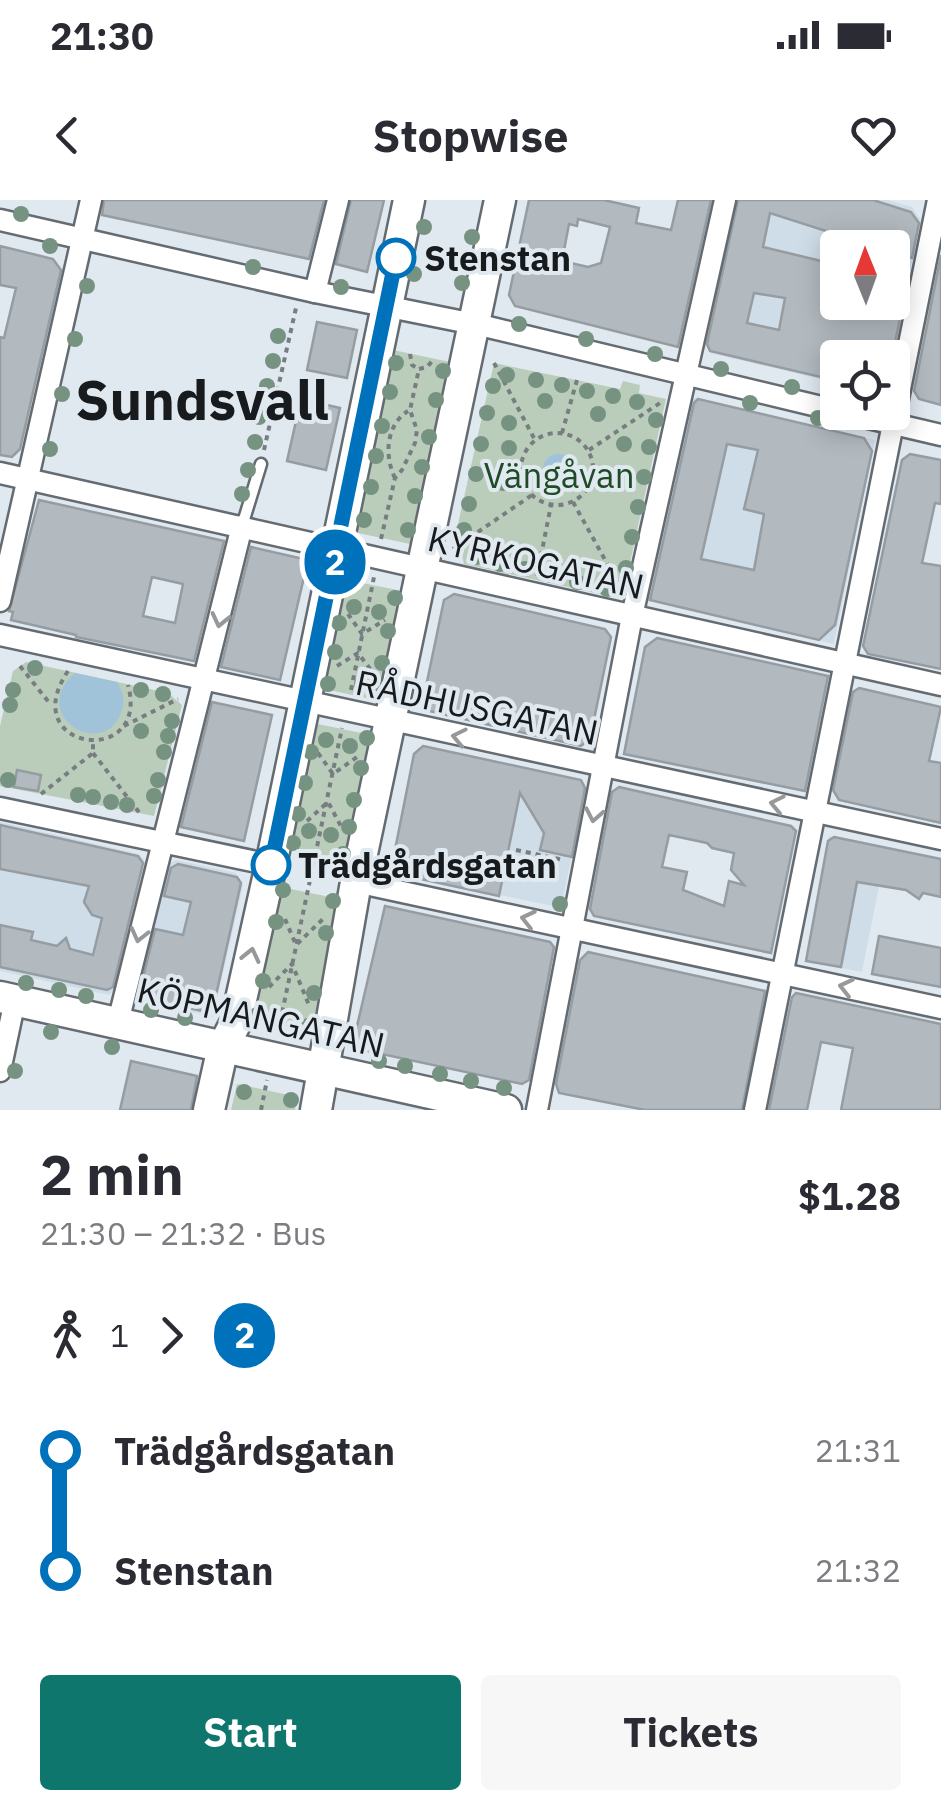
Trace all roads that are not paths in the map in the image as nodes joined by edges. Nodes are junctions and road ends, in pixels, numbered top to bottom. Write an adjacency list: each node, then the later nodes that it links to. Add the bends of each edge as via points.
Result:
1 (91, 200): 8 (street)
2 (338, 200): 9 (street)
3 (409, 200): 10 (street)
4 (500, 200): 11 (street)
5 (725, 200): 13 (street)
6 (938, 200): 12 (street)
7 (0, 220): 8 (street)
8 (82, 239): 9 (street); 20 (street)
9 (315, 292): 10 (street)
10 (386, 307): 11 (street); 22 (street)
11 (473, 324): 13 (street); 23 (street)
12 (910, 343)
13 (686, 375): 14 (street); 25 (street)
14 (820, 407)
15 (910, 428): 17 (street)
16 (893, 430): 27 (street)
17 (941, 435)
18 (261, 464): 21 (lane)
19 (0, 473): 20 (street, KYRKOGATAN)
20 (26, 480): 21 (street, KYRKOGATAN); 24 (street)
21 (242, 526): 22 (street, KYRKOGATAN); 28 (street, one-way to 28)
22 (338, 550): 23 (street, KYRKOGATAN); 30 (street)
23 (421, 570): 25 (street, KYRKOGATAN); 31 (street)
24 (0, 601)
25 (632, 616): 27 (street, KYRKOGATAN); 32 (street)
26 (0, 635): 28 (street, RÅDHUSGATAN)
27 (845, 664): 29 (street, KYRKOGATAN); 34 (street)
28 (206, 681): 30 (street, RÅDHUSGATAN); 36 (street)
29 (941, 685)
30 (305, 703): 31 (street, RÅDHUSGATAN); 37 (street)
31 (390, 722): 32 (street, RÅDHUSGATAN, one-way to 31); 38 (street)
32 (604, 767): 34 (street, RÅDHUSGATAN, one-way to 32); 39 (street, one-way to 39)
33 (0, 808): 36 (street)
34 (816, 812): 35 (street, RÅDHUSGATAN); 40 (street)
35 (941, 839)
36 (162, 843): 37 (street); 43 (street, one-way to 43)
37 (271, 866): 44 (street, one-way to 37, via 236,1022)
38 (356, 882): 39 (street, one-way to 38); 46 (street)
39 (572, 929): 40 (street); 50 (street)
40 (783, 974): 42 (street, one-way to 40); 51 (street)
41 (7, 999): 43 (street, KÖPMANGATAN); 45 (street)
42 (941, 1008)
43 (118, 1022): 44 (street, KÖPMANGATAN)
44 (223, 1047): 46 (street, KÖPMANGATAN); 47 (street)
45 (0, 1070)
46 (324, 1070): 48 (street); 49 (street, KÖPMANGATAN)
47 (210, 1110)
48 (316, 1110)
49 (506, 1110)
50 (537, 1110)
51 (755, 1110)

